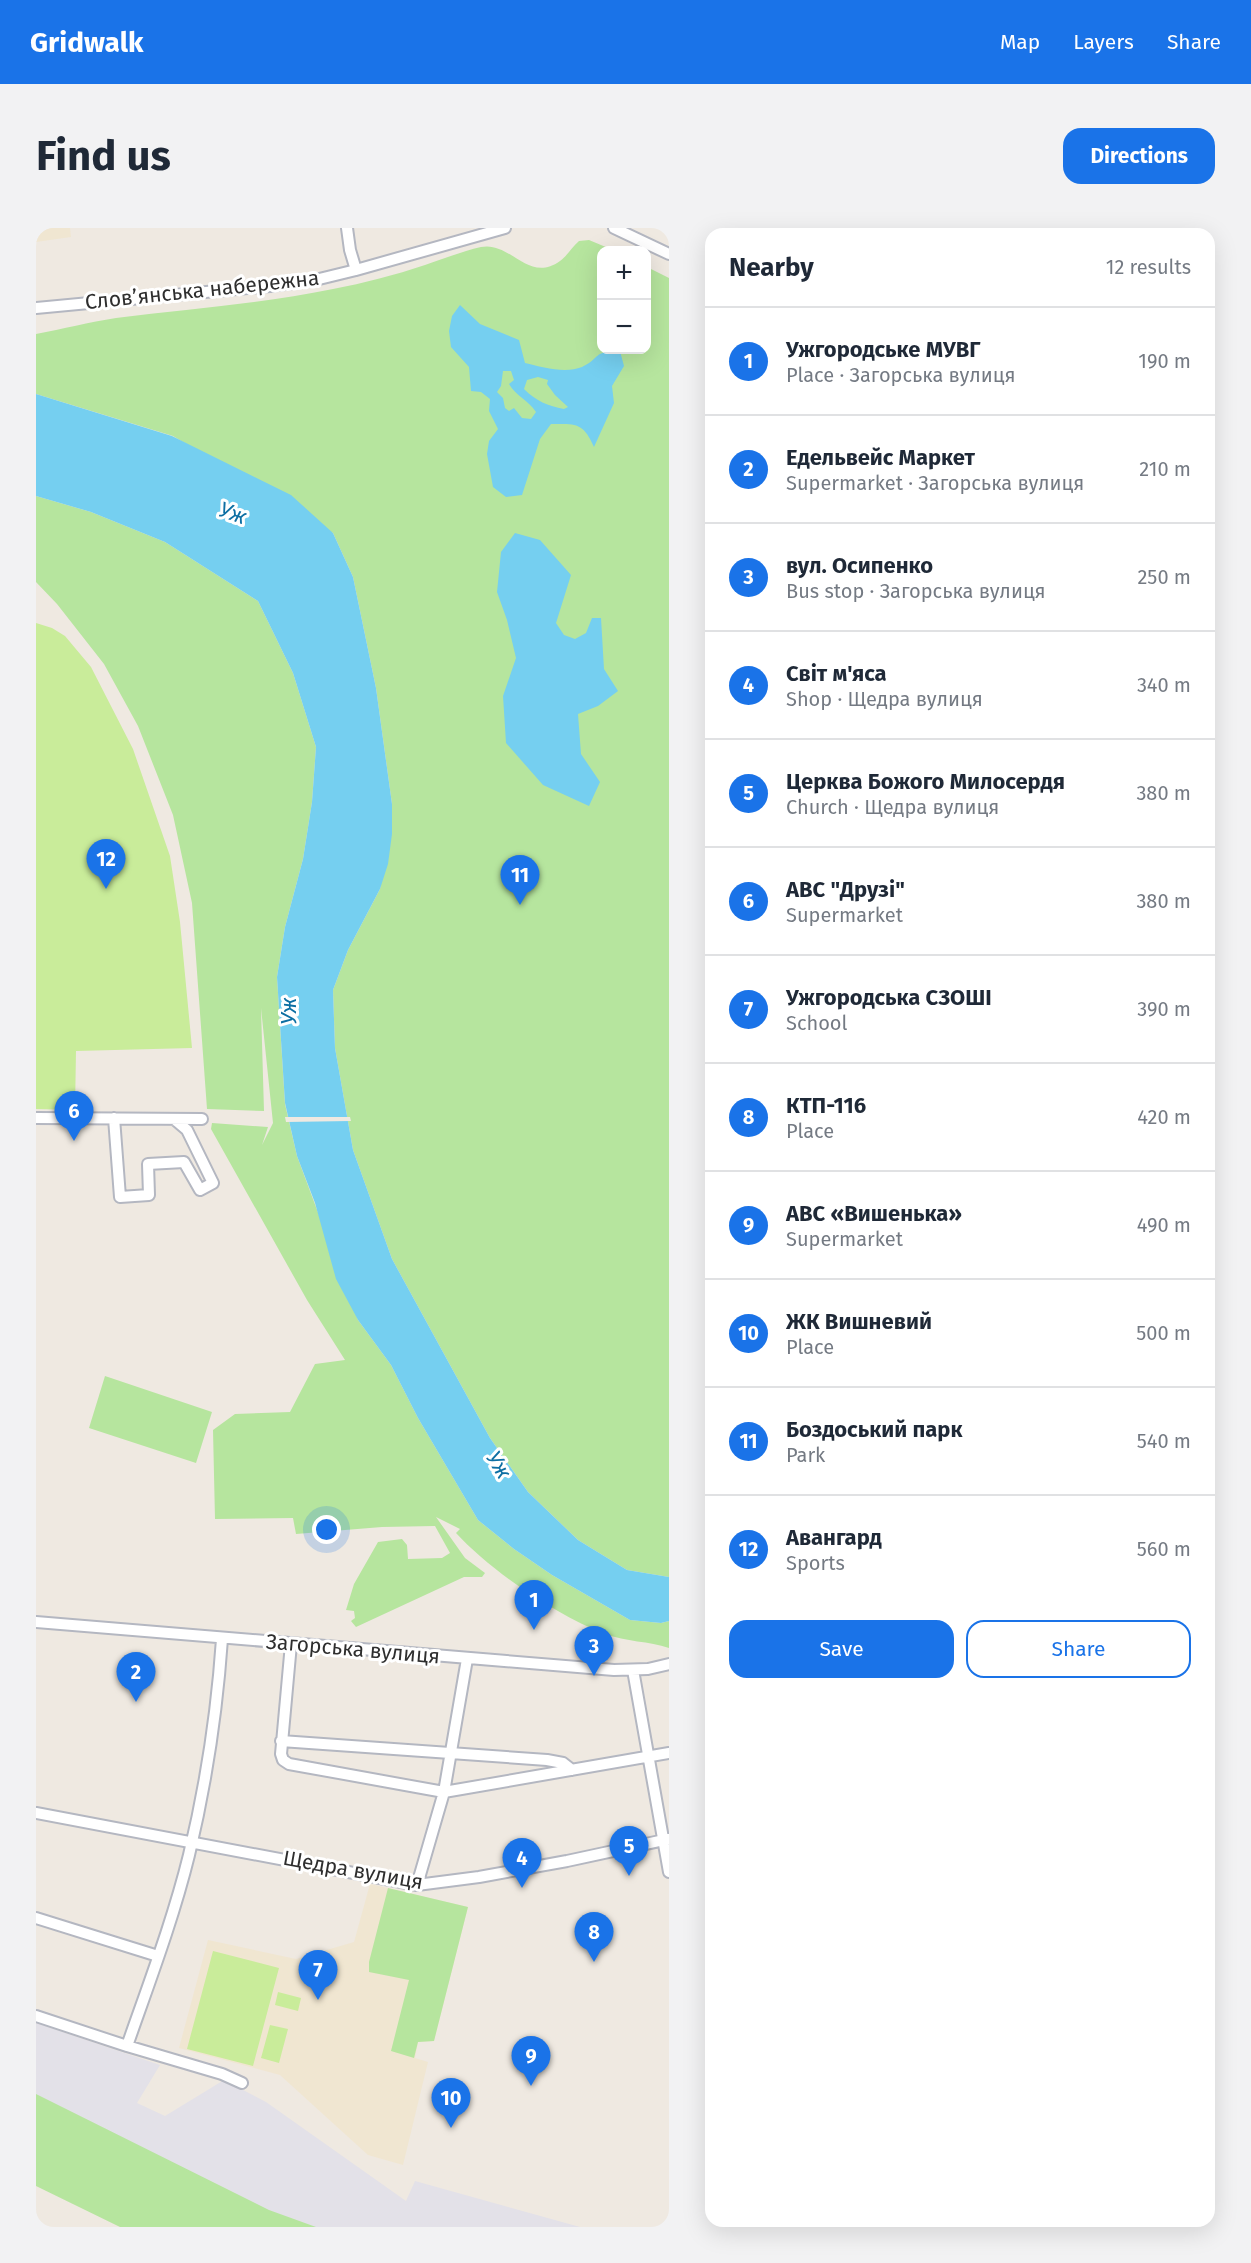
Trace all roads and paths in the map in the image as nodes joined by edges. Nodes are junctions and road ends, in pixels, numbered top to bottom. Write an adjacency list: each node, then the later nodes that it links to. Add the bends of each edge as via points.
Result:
1 (347, 228): 5 (street)
2 (505, 228): 5 (street, Словʼянська набережна)
3 (621, 229): 4 (street)
4 (669, 254)
5 (356, 270): 6 (street, Словʼянська набережна, via 270,286)
6 (36, 308)
7 (36, 1118): 8 (street)
8 (114, 1118): 9 (street); 9 (street, via 120,1197 149,1195 148,1164 184,1162 200,1190 213,1183 187,1130)
9 (174, 1119): 10 (street)
10 (202, 1119)
11 (36, 1622): 12 (street, Загорська вулиця)
12 (222, 1639): 13 (street, Загорська вулиця); 25 (street, via 213,1737)
13 (291, 1644): 14 (street, Загорська вулиця); 17 (street)
14 (467, 1659): 16 (street, Загорська вулиця); 18 (street)
15 (669, 1664): 16 (street, Загорська вулиця)
16 (633, 1670): 20 (street)
17 (281, 1741): 18 (street); 22 (street, via 283,1760 289,1764)
18 (451, 1752): 21 (street, via 547,1760 563,1763); 22 (street)
19 (669, 1753): 20 (street)
20 (649, 1757): 21 (street); 24 (street)
21 (572, 1770): 22 (street)
22 (444, 1792): 27 (street)
23 (36, 1813): 25 (street, Щедра вулиця)
24 (667, 1839): 26 (street); 27 (street, Щедра вулиця, via 567,1861)
25 (192, 1841): 27 (street, Щедра вулиця); 29 (street)
26 (669, 1872)
27 (417, 1885)
28 (36, 1918): 29 (street)
29 (158, 1956): 31 (street)
30 (36, 2016): 31 (street)
31 (127, 2046): 32 (street)
32 (242, 2083)

